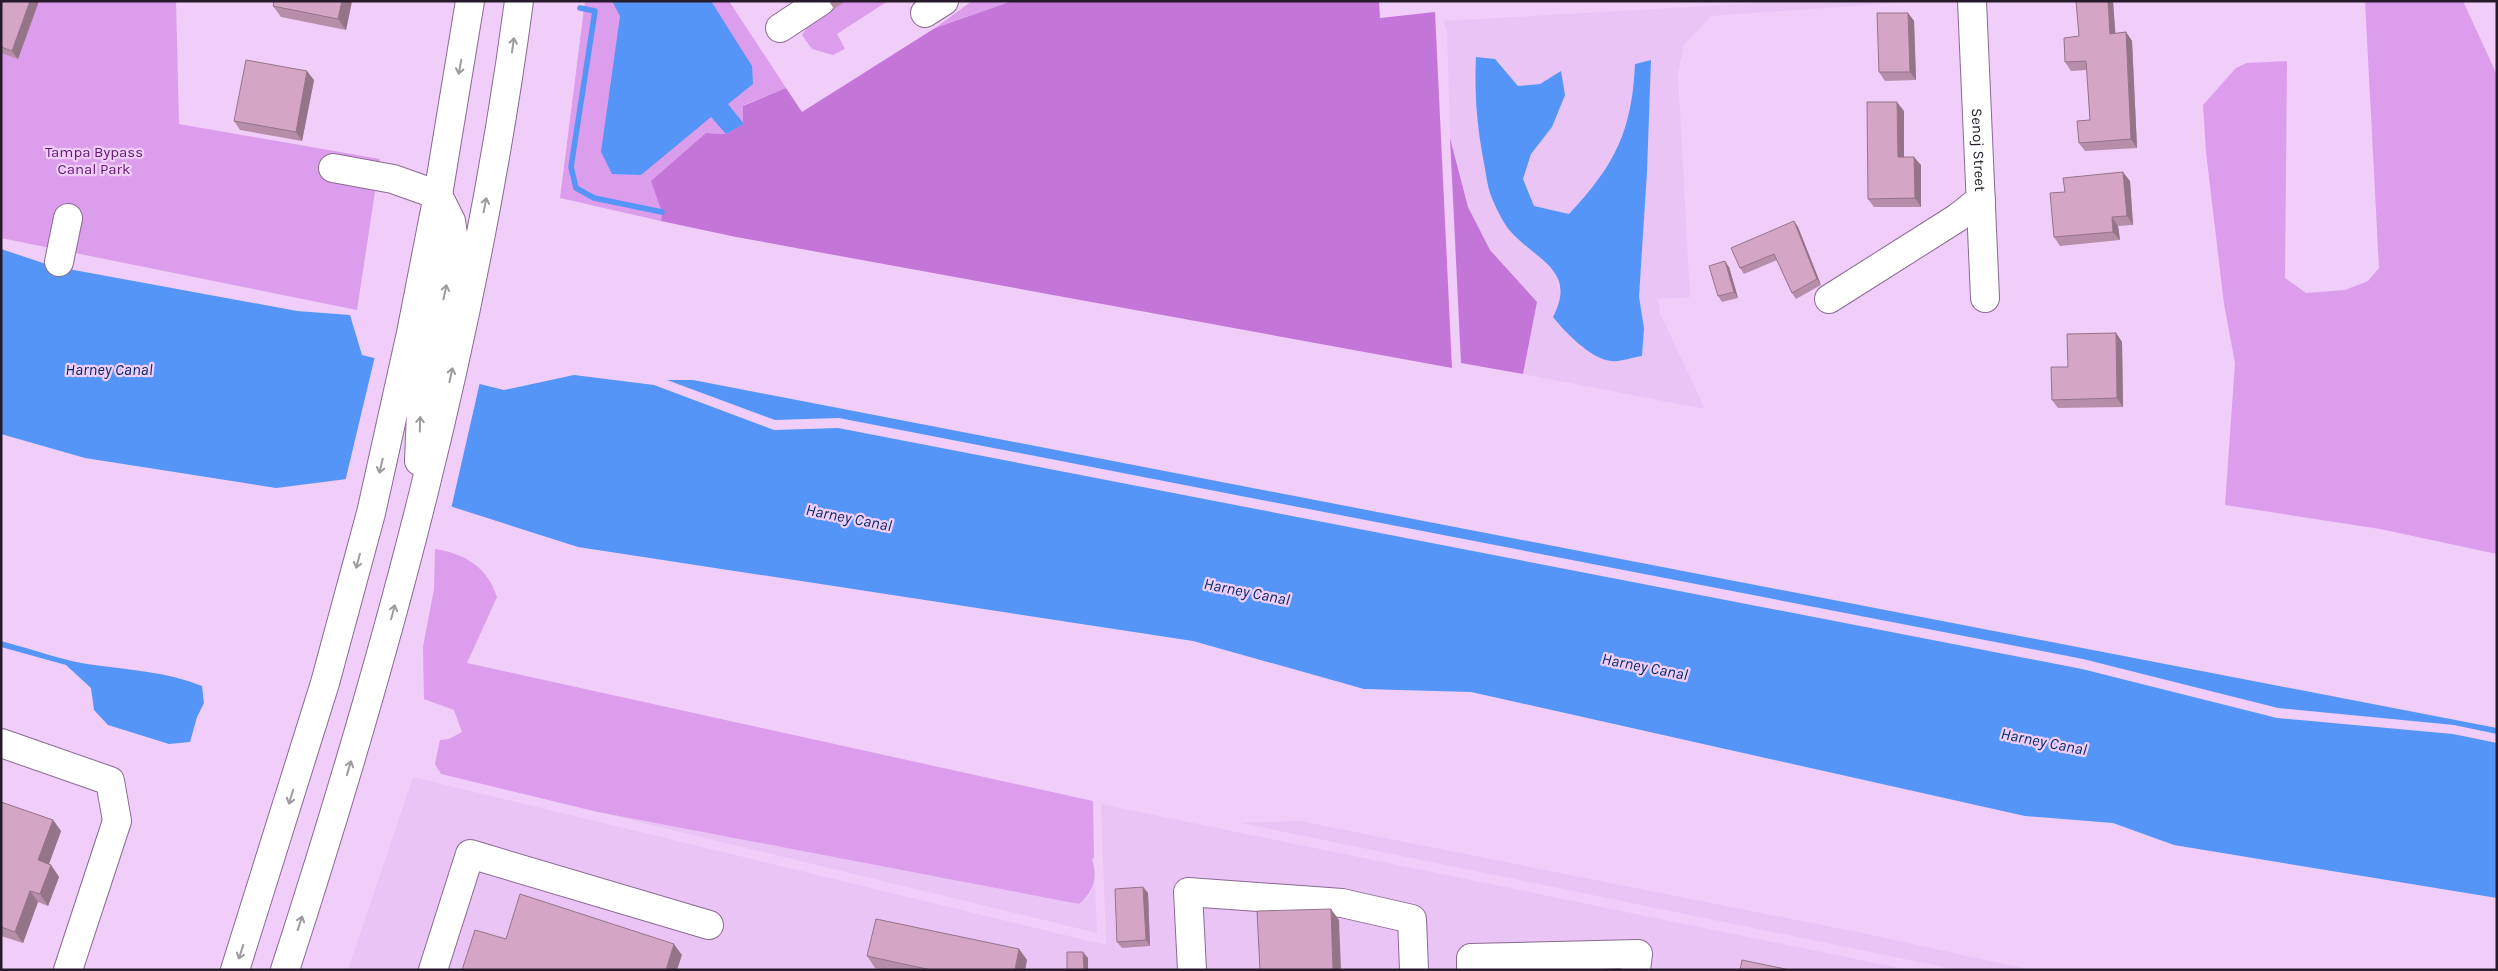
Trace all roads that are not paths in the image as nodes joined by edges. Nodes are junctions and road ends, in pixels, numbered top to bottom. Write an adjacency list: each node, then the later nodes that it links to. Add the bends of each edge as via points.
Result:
1 (470, 1): 7 (main road, one-way to 7)
2 (519, 1): 13 (main road, one-way to 2, via 495,156)
3 (821, 1): 5 (main road)
4 (1972, 1): 8 (main road, Senoj Street)
5 (780, 28)
6 (332, 168): 7 (main road, via 393,179)
7 (438, 195): 13 (main road)
8 (1981, 198): 11 (main road, Senoj Street); 12 (main road, via 1957,218)
9 (68, 218): 10 (main road)
10 (59, 262)
11 (1986, 298)
12 (1829, 299)
13 (435, 339): 17 (main road, one-way to 17, via 371,514 326,683); 18 (main road, one-way to 13, via 326,843 417,525)
14 (1, 743): 16 (main road, via 110,781 117,821)
15 (709, 925): 19 (main road, via 470,854)
16 (68, 970)
17 (235, 970)
18 (285, 970)
19 (433, 970)
20 (1192, 970): 21 (main road, via 1188,892 1342,903 1412,919)
21 (1414, 970)
22 (1471, 970): 23 (main road, via 1471,958 1638,954)
23 (1636, 970)

